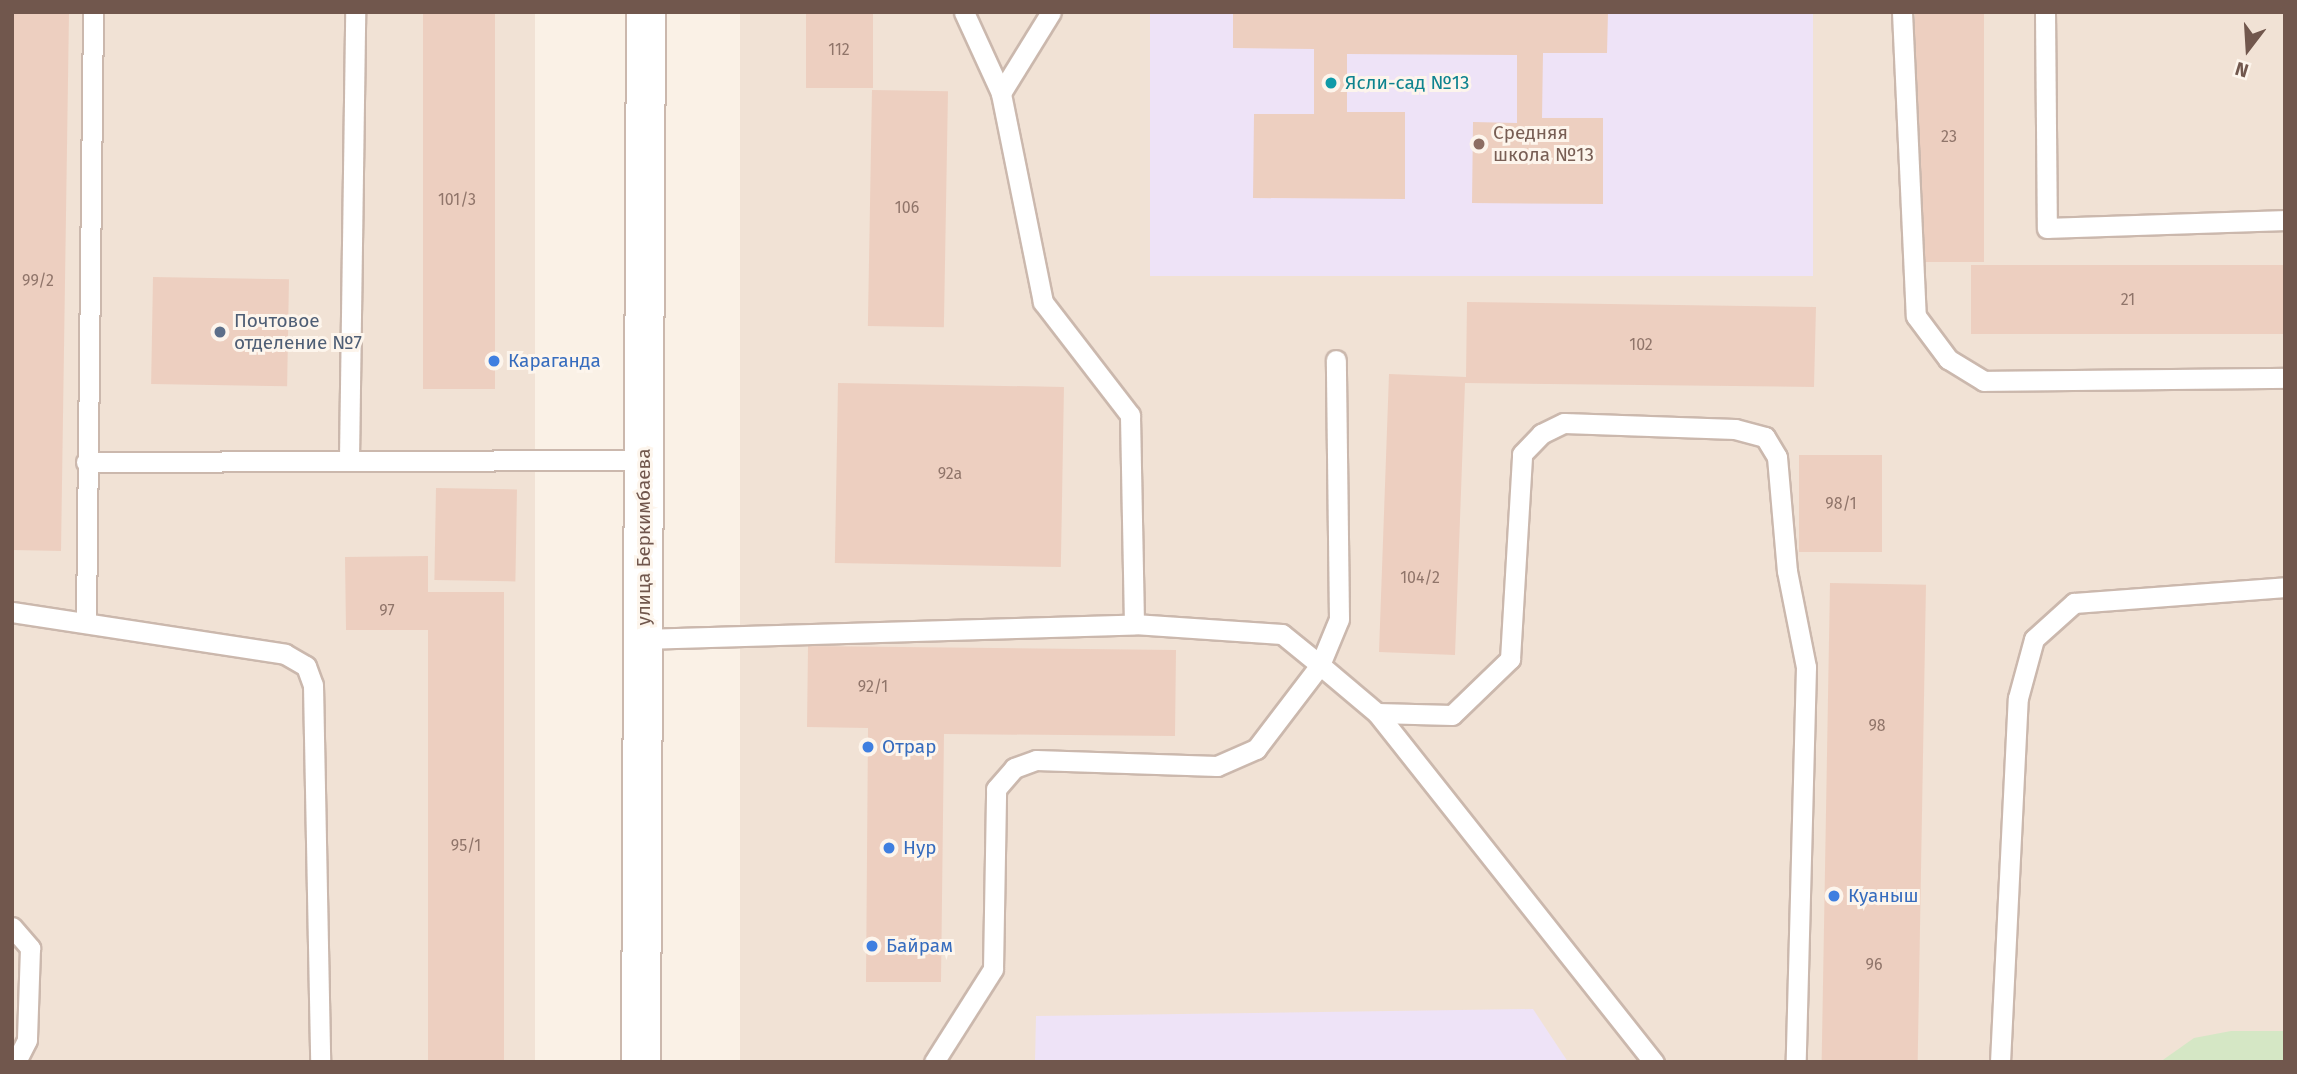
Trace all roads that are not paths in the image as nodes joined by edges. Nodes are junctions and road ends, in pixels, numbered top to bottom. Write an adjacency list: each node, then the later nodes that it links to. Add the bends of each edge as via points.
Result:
1 (93, 12): 14 (lane)
2 (355, 12): 12 (lane)
3 (646, 12): 13 (street, улица Беркимбаева)
4 (964, 12): 8 (lane)
5 (1051, 12): 8 (lane)
6 (1902, 12): 11 (lane, via 1916,316 1948,359 1984,381)
7 (2045, 12): 9 (lane, via 2047,228)
8 (1001, 93): 18 (lane, via 1043,302 1130,415)
9 (2285, 220)
10 (1336, 360): 20 (lane, via 1339,619)
11 (2285, 378)
12 (349, 459): 13 (lane); 14 (lane)
13 (644, 460): 19 (street, улица Беркимбаева)
14 (86, 462): 17 (lane)
15 (2285, 587): 29 (lane, via 2074,603 2034,639 2018,698)
16 (12, 612): 17 (lane)
17 (86, 620): 24 (lane, via 285,654 306,666 313,685)
18 (1133, 624): 19 (lane); 20 (lane, via 1282,634)
19 (643, 639): 25 (street, улица Беркимбаева)
20 (1320, 665): 21 (lane); 26 (lane, via 1256,749 1217,766 1035,760 1014,768 996,789 993,970)
21 (1377, 713): 27 (lane); 28 (lane, via 1452,715 1510,659 1522,454 1541,434 1564,424 1735,429 1765,437 1777,457 1787,571 1806,667)
22 (12, 927): 23 (lane, via 30,948 27,1040)
23 (16, 1062)
24 (320, 1062)
25 (641, 1062)
26 (934, 1062)
27 (1654, 1062)
28 (1796, 1062)
29 (2000, 1062)

